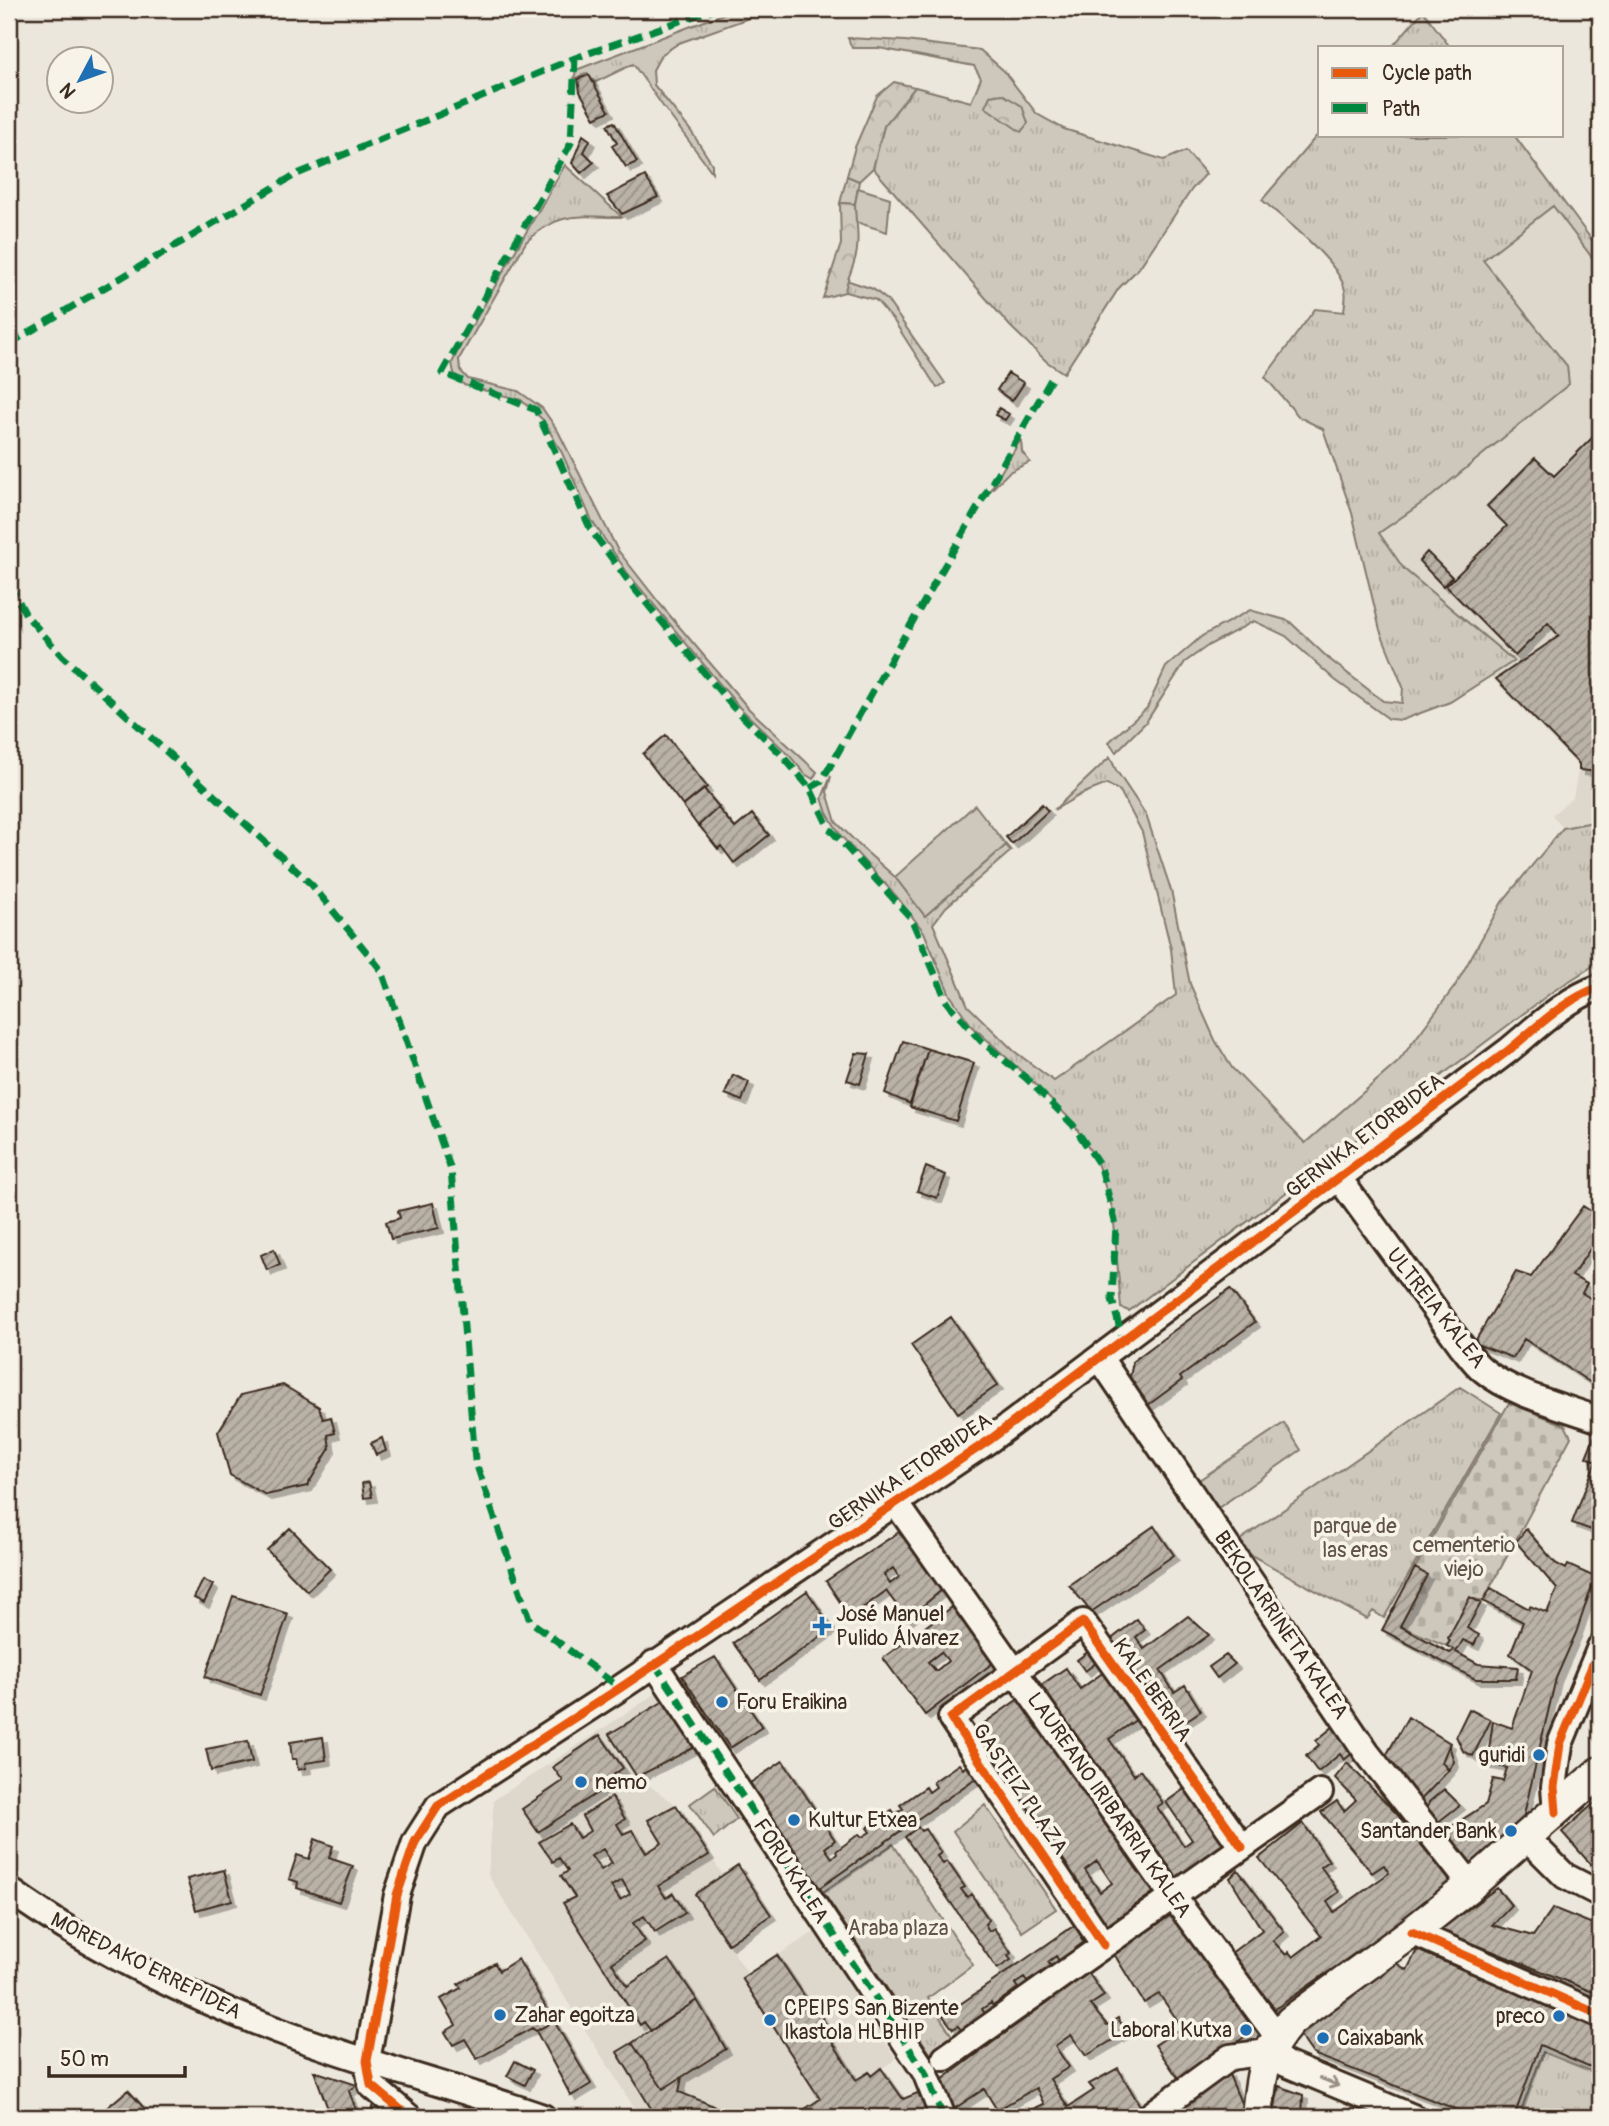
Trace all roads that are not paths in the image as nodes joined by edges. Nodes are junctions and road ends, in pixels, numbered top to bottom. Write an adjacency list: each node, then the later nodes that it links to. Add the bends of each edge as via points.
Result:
1 (1600, 987): 2 (street, GERNIKA ETORBIDEA, via 1562,1007)
2 (1338, 1177): 3 (street, GERNIKA ETORBIDEA); 4 (street, ULTREIA KALEA, via 1480,1368 1513,1388)
3 (1100, 1358): 5 (street, GERNIKA ETORBIDEA); 14 (street, BEKOLARRINETA KALEA, via 1367,1753)
4 (1600, 1420)
5 (896, 1503): 7 (street, GERNIKA ETORBIDEA); 8 (street, LAUREANO IRIBARRIA KALEA)
6 (1600, 1647): 11 (street, via 1560,1744)
7 (654, 1663): 23 (street, GERNIKA ETORBIDEA, via 438,1806 415,1842 397,1895); 26 (street, FORU KALEA, via 925,2072)
8 (1015, 1672): 13 (street, KALE BERRIA, via 1083,1622); 17 (street, LAUREANO IRIBARRIA KALEA); 19 (street, GASTEIZ PLAZA, via 951,1717)
9 (1600, 1772): 11 (main road)
10 (1320, 1792): 13 (street)
11 (1556, 1812): 12 (main road)
12 (1527, 1838): 14 (main road); 16 (street, via 1565,1876)
13 (1242, 1847): 17 (street)
14 (1471, 1885): 18 (main road)
15 (9, 1890): 23 (street, MOREDAKO ERREPIDEA, via 74,1933 165,1981 301,2039)
16 (1600, 1894)
17 (1172, 1895): 19 (street); 21 (street, LAUREANO IRIBARRIA KALEA)
18 (1412, 1932): 20 (street); 21 (main road, via 1291,2021)
19 (1104, 1945): 22 (street)
20 (1600, 2015)
21 (1272, 2044): 27 (street, via 1230,2057); 28 (main road); 29 (street, one-way to 29, via 1286,2064)
22 (945, 2058)
23 (368, 2061): 24 (street, via 371,2085); 25 (street, MOREDAKO ERREPIDEA)
24 (409, 2117)
25 (543, 2117)
26 (943, 2117)
27 (1148, 2117)
28 (1257, 2117)
29 (1413, 2117)

